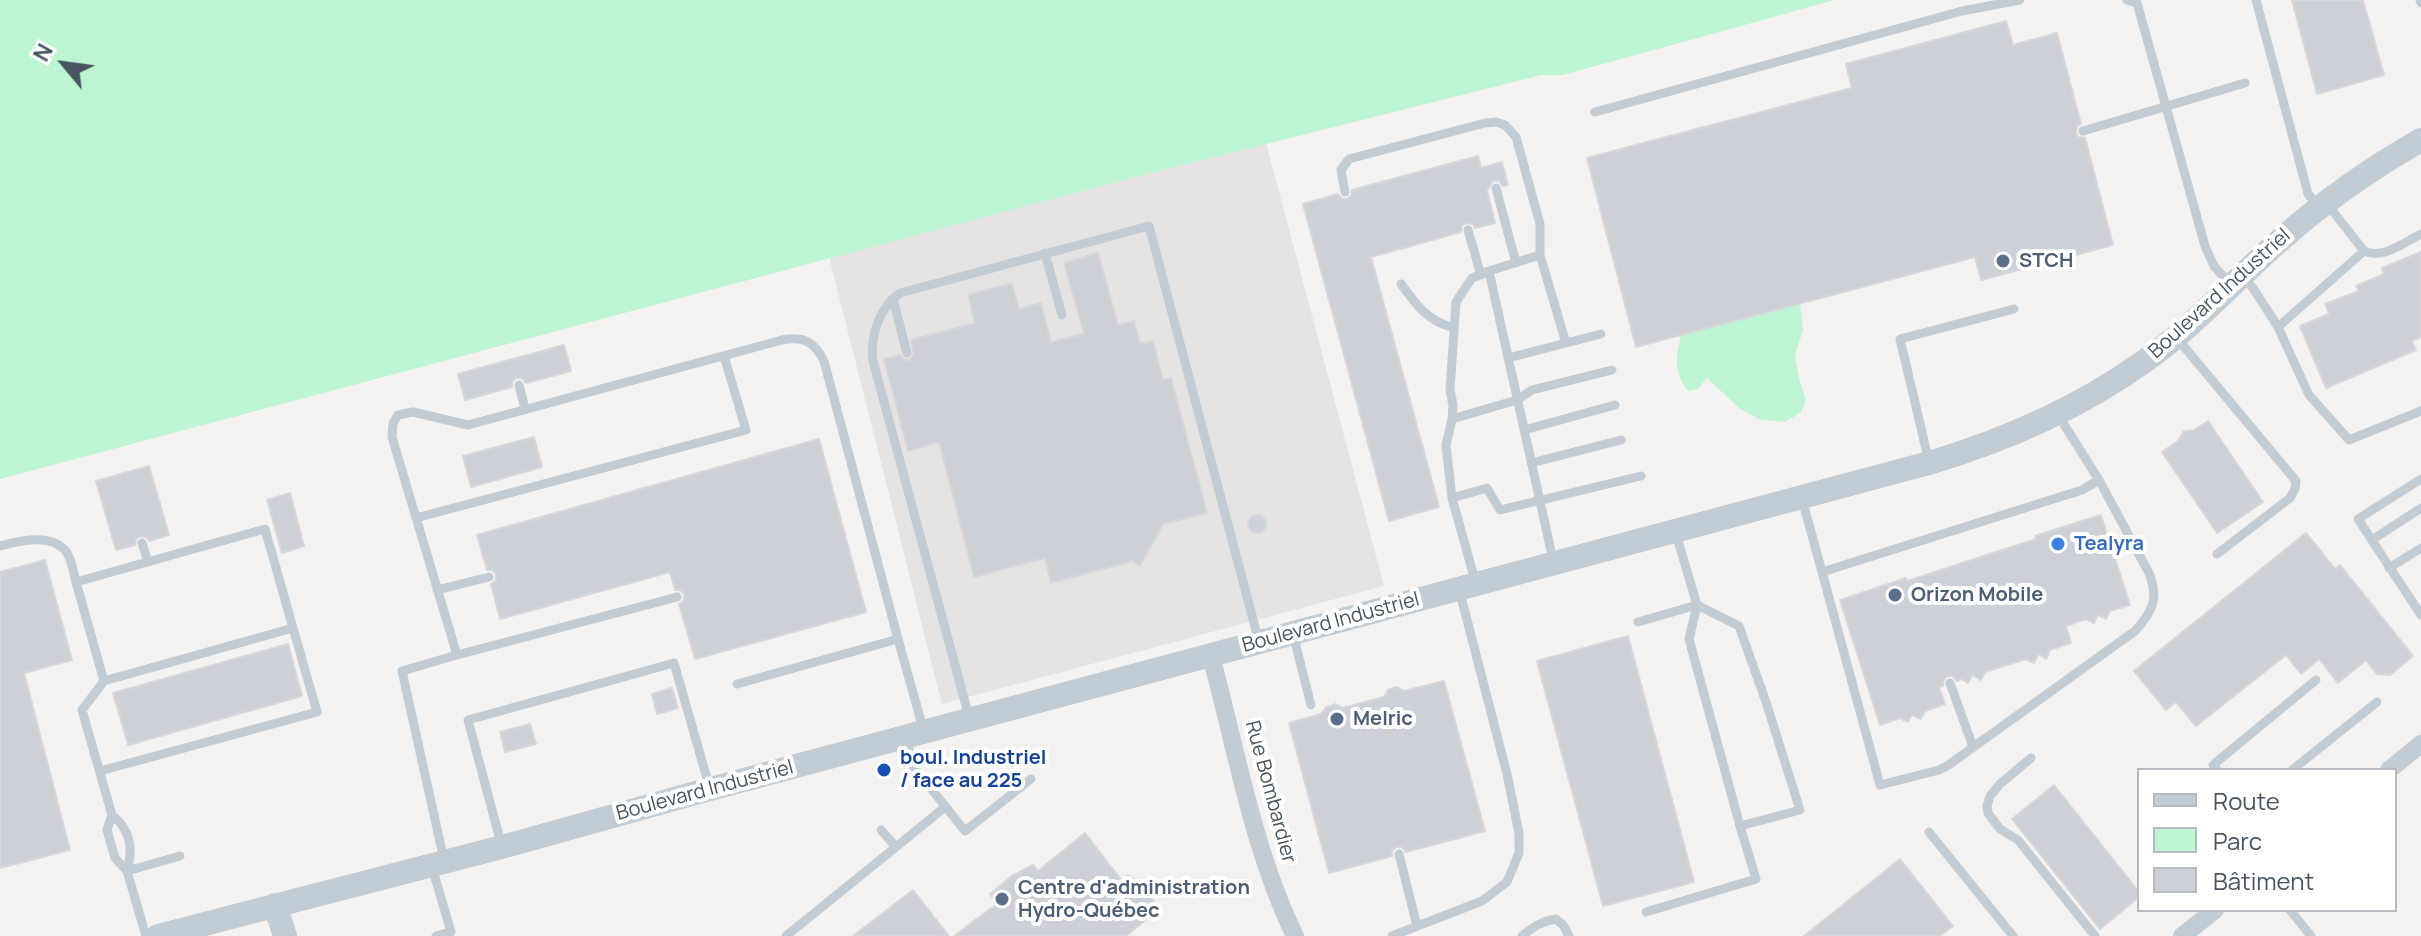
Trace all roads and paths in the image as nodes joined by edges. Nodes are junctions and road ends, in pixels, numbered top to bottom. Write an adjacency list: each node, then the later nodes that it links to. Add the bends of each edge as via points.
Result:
1 (2020, 0): 6 (lane, via 1962,11)
2 (2256, 0): 11 (lane, via 2308,194)
3 (2137, 1): 5 (lane)
4 (2245, 83): 5 (lane)
5 (2166, 107): 7 (lane); 19 (lane, via 2205,246 2214,266)
6 (1595, 112)
7 (2083, 131)
8 (2421, 140): 11 (street, Boulevard Industriel)
9 (1496, 188): 17 (lane)
10 (1345, 192): 16 (lane, via 1341,170 1349,159 1496,122 1516,137 1540,224)
11 (2322, 205): 14 (lane); 19 (street, Boulevard Industriel)
12 (1468, 230): 18 (lane)
13 (2421, 234): 14 (lane, via 2384,252)
14 (2364, 251): 24 (lane)
15 (1045, 253): 21 (lane); 23 (lane); 73 (lane, via 1149,226)
16 (1540, 255): 17 (lane); 28 (lane)
17 (1516, 263): 18 (lane)
18 (1485, 273): 25 (lane, via 1462,290); 31 (lane)
19 (2237, 281): 24 (lane, via 2253,288); 27 (street, Boulevard Industriel)
20 (1401, 284): 25 (lane, via 1419,309)
21 (893, 299): 29 (lane); 82 (lane, via 878,322 873,361)
22 (2014, 309): 43 (lane, via 1900,339)
23 (1062, 315)
24 (2278, 327): 37 (lane, via 2309,395 2349,440)
25 (1454, 328): 39 (lane)
26 (1601, 334): 28 (lane)
27 (2176, 337): 38 (street, Boulevard Industriel, via 2113,383); 57 (lane, via 2296,481 2290,498)
28 (1566, 343): 31 (lane)
29 (907, 353)
30 (724, 356): 36 (lane); 51 (lane, via 746,430); 72 (lane, via 797,337 819,350)
31 (1508, 358): 34 (lane)
32 (1612, 370): 34 (lane, via 1532,390)
33 (519, 385): 36 (lane)
34 (1517, 400): 39 (lane); 40 (lane)
35 (1615, 405): 40 (lane)
36 (525, 409): 51 (lane, via 468,425 413,412 398,415 392,437)
37 (2421, 411)
38 (2057, 414): 43 (street, Boulevard Industriel, via 1993,443); 46 (lane)
39 (1452, 419): 48 (lane, via 1446,445)
40 (1524, 430): 42 (lane)
41 (1621, 440): 42 (lane)
42 (1531, 463): 49 (lane)
43 (1929, 463): 47 (street, Boulevard Industriel)
44 (1641, 476): 49 (lane)
45 (2421, 479): 53 (lane, via 2358,519)
46 (2099, 480): 61 (lane, via 2082,490); 85 (lane, via 2149,573 2155,588 2151,610 2135,631)
47 (1801, 496): 52 (street, Boulevard Industriel); 61 (lane)
48 (1452, 498): 49 (lane, via 1487,488 1500,510); 64 (lane)
49 (1538, 501): 59 (lane)
50 (2421, 508): 53 (lane)
51 (416, 518): 65 (lane)
52 (1675, 530): 59 (street, Boulevard Industriel); 67 (lane)
53 (2372, 540): 60 (lane)
54 (142, 543): 58 (lane)
55 (0, 546): 63 (lane, via 32,540 54,543 66,551)
56 (2421, 548): 60 (lane)
57 (2217, 554)
58 (148, 562): 63 (lane); 70 (lane, via 265,529)
59 (1554, 563): 64 (street, Boulevard Industriel)
60 (2389, 568): 68 (lane)
61 (1822, 572): 85 (lane, via 1880,785 1939,770)
62 (489, 577): 65 (lane)
63 (76, 582): 77 (lane)
64 (1468, 586): 71 (street, Boulevard Industriel); 108 (lane, via 1519,853 1504,886 1482,901)
65 (437, 590): 74 (lane)
66 (677, 597): 74 (lane)
67 (1697, 605): 69 (lane); 95 (lane, via 1689,639); 95 (lane, via 1739,626 1800,810)
68 (2421, 615)
69 (1638, 622)
70 (293, 628): 77 (lane); 90 (lane, via 317,712)
71 (1293, 633): 73 (street, Boulevard Industriel); 81 (lane)
72 (898, 639): 79 (lane); 83 (lane)
73 (1259, 642): 75 (street, Boulevard Industriel)
74 (457, 655): 102 (lane, via 402,671)
75 (1211, 656): 82 (street, Boulevard Industriel); 114 (street, Rue Bombardier, via 1265,862)
76 (2316, 680): 87 (lane)
77 (104, 681): 90 (lane, via 82,710)
78 (1950, 683): 85 (lane)
79 (737, 684)
80 (2377, 702): 88 (lane)
81 (1311, 705)
82 (969, 719): 83 (street, Boulevard Industriel)
83 (915, 734): 92 (street, Boulevard Industriel); 93 (lane, via 913,766)
84 (2421, 744): 89 (street)
85 (1973, 747)
86 (2031, 758): 119 (lane, via 1990,796 1988,813 2018,840)
87 (2215, 768)
88 (2294, 768)
89 (2391, 768)
90 (100, 771): 94 (lane)
91 (1031, 779): 93 (lane, via 965,831)
92 (710, 789): 98 (street, Boulevard Industriel); 98 (lane, via 674,663 468,720)
93 (945, 807): 99 (lane)
94 (112, 815): 103 (lane, via 107,830 115,858); 103 (lane, via 124,825 132,854)
95 (1740, 826): 105 (lane, via 1756,879)
96 (881, 830): 99 (lane)
97 (1929, 832): 118 (lane)
98 (502, 847): 102 (street, Boulevard Industriel)
99 (896, 847): 113 (lane)
100 (1399, 854): 108 (lane)
101 (180, 856): 103 (lane)
102 (438, 863): 104 (street, Boulevard Industriel); 112 (lane, via 451,932)
103 (127, 871): 109 (lane)
104 (275, 905): 110 (street, Boulevard Industriel); 111 (street)
105 (1646, 912)
106 (2212, 912): 120 (street)
107 (2292, 912): 121 (lane)
108 (1417, 926): 115 (lane)
109 (146, 936)
110 (158, 936)
111 (285, 936)
112 (436, 936)
113 (786, 936)
114 (1295, 936)
115 (1392, 936)
116 (1522, 936): 117 (lane, via 1556,919)
117 (1569, 936)
118 (2013, 936)
119 (2095, 936)
120 (2182, 936)
121 (2311, 936)

